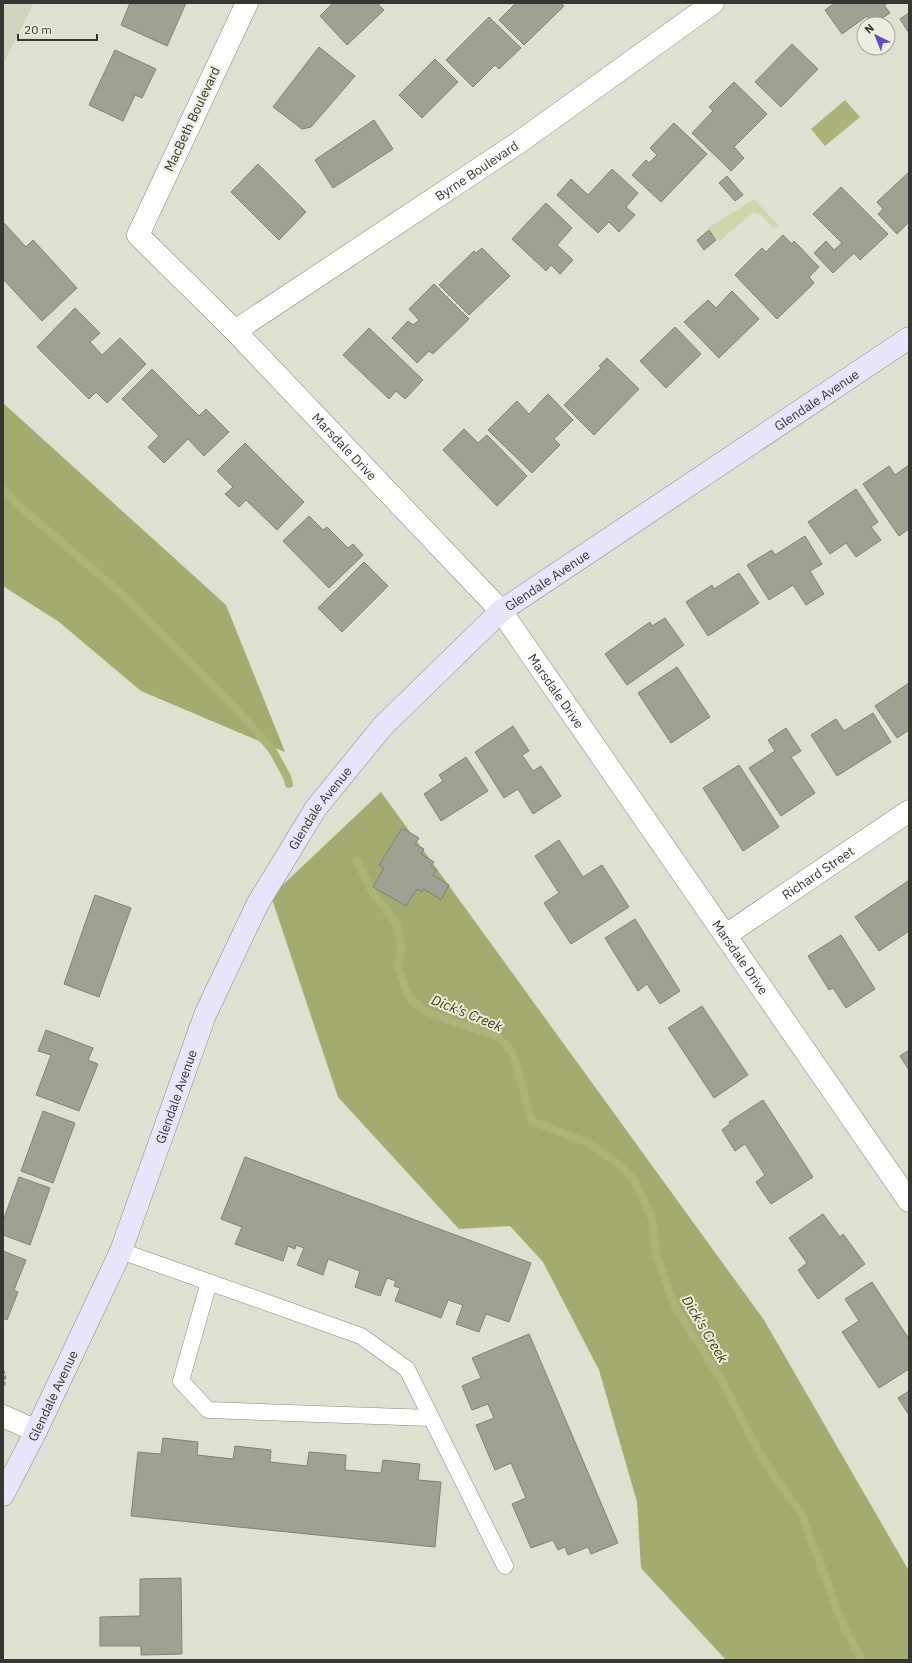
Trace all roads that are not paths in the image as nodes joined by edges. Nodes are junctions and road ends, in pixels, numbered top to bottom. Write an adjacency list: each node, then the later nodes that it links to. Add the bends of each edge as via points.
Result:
1 (247, 3): 3 (street, MacBeth Boulevard)
2 (713, 3): 4 (street, Byrne Boulevard, via 518,143)
3 (138, 235): 4 (street, Marsdale Drive)
4 (236, 332): 6 (street, Marsdale Drive)
5 (909, 338): 6 (main road, Glendale Avenue)
6 (501, 611): 8 (street, Marsdale Drive); 10 (main road, Glendale Avenue, via 383,726 316,808 258,903 205,1015)
7 (909, 811): 8 (street, Richard Street)
8 (726, 935): 9 (street, Marsdale Drive)
9 (909, 1201)
10 (121, 1251): 11 (lane); 14 (main road, Glendale Avenue)
11 (208, 1282): 13 (lane, via 362,1336 407,1369); 13 (lane, via 181,1381 208,1410)
12 (3, 1416): 14 (street)
13 (431, 1418): 16 (lane)
14 (36, 1431): 15 (main road, Glendale Avenue)
15 (3, 1495)
16 (505, 1566)

